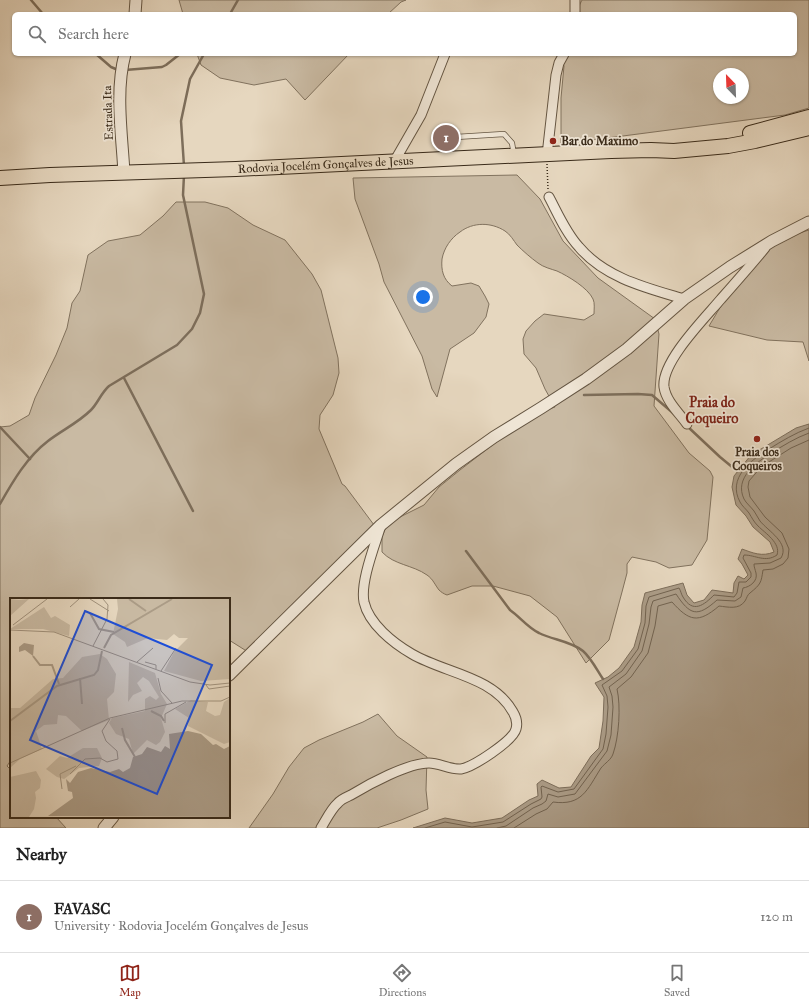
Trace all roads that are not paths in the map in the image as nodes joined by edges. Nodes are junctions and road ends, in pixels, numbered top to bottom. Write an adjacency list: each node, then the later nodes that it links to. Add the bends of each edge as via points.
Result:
1 (136, 0): 3 (street)
2 (575, 0): 4 (street)
3 (135, 12)
4 (575, 12)
5 (124, 56): 15 (street, Estrada Ita, via 120,92)
6 (444, 56): 14 (street, via 421,115)
7 (563, 56): 12 (street, via 556,75)
8 (809, 117): 11 (main road, Rodovia Jocelém Gonçalves de Jesus, via 741,135)
9 (809, 128): 11 (main road, Rodovia Jocelém Gonçalves de Jesus, via 728,146 674,151)
10 (440, 138): 13 (lane, via 504,134 512,143)
11 (651, 150): 12 (main road, Rodovia Jocelém Gonçalves de Jesus)
12 (547, 155): 13 (main road, Rodovia Jocelém Gonçalves de Jesus)
13 (514, 156): 14 (main road, Rodovia Jocelém Gonçalves de Jesus)
14 (394, 162): 15 (main road, Rodovia Jocelém Gonçalves de Jesus)
15 (124, 173): 16 (main road, Rodovia Jocelém Gonçalves de Jesus)
16 (0, 178)
17 (549, 198): 20 (street, via 578,247 592,260 607,271 640,286)
18 (809, 222): 19 (street)
19 (772, 240): 20 (street); 21 (street, via 684,342 670,363 665,374 665,393)
20 (684, 299): 22 (street, via 627,349 573,387 494,436)
21 (687, 424)
22 (381, 526): 23 (street); 26 (street, via 363,585 367,612 392,640 411,654 491,689 516,716 516,730 505,744 466,768 419,764 363,787 338,803)
23 (230, 674)
24 (112, 818): 25 (street)
25 (104, 828)
26 (321, 828)

